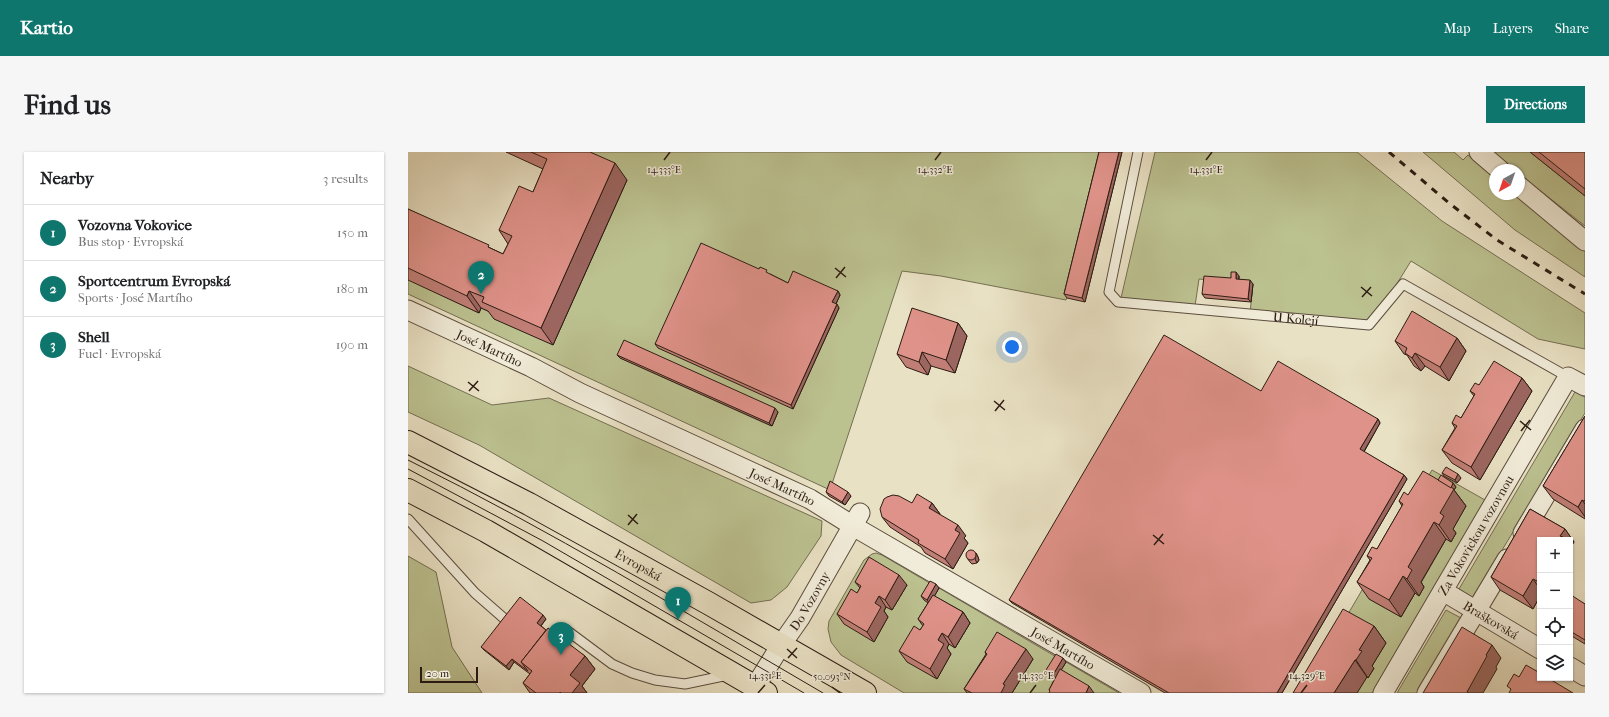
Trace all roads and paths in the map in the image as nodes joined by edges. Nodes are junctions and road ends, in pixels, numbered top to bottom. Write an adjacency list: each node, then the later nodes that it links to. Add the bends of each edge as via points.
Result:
1 (1138, 152): 7 (lane, U Kolejí, via 1109,292 1118,302 1369,325 1403,284)
2 (1479, 152): 3 (street)
3 (1493, 164)
4 (1525, 191): 5 (street)
5 (1585, 241)
6 (408, 310): 13 (street, José Martího, via 532,367 580,393)
7 (1568, 377): 8 (street, U Kolejí); 14 (street, Za Vokovickou vozovnou)
8 (1585, 386)
9 (1585, 429): 15 (street)
10 (408, 442): 18 (main road, Evropská, via 529,504)
11 (408, 490): 21 (main road, via 486,531)
12 (408, 519): 16 (lane, via 476,593)
13 (857, 520): 18 (street, Do Vozovny, via 800,618); 25 (street, José Martího)
14 (1443, 591): 15 (street, Braškovská); 26 (street, Za Vokovickou vozovnou)
15 (1476, 611): 19 (street, Braškovská); 27 (street)
16 (507, 621)
17 (550, 635): 21 (lane, via 565,629 612,664 655,680 685,684)
18 (781, 645): 23 (street, Do Vozovny); 24 (main road, Evropská)
19 (1537, 647)
20 (1573, 669): 22 (street)
21 (732, 674): 23 (main road)
22 (1585, 676)
23 (761, 690)
24 (865, 693)
25 (1141, 693)
26 (1383, 693)
27 (1427, 693)

